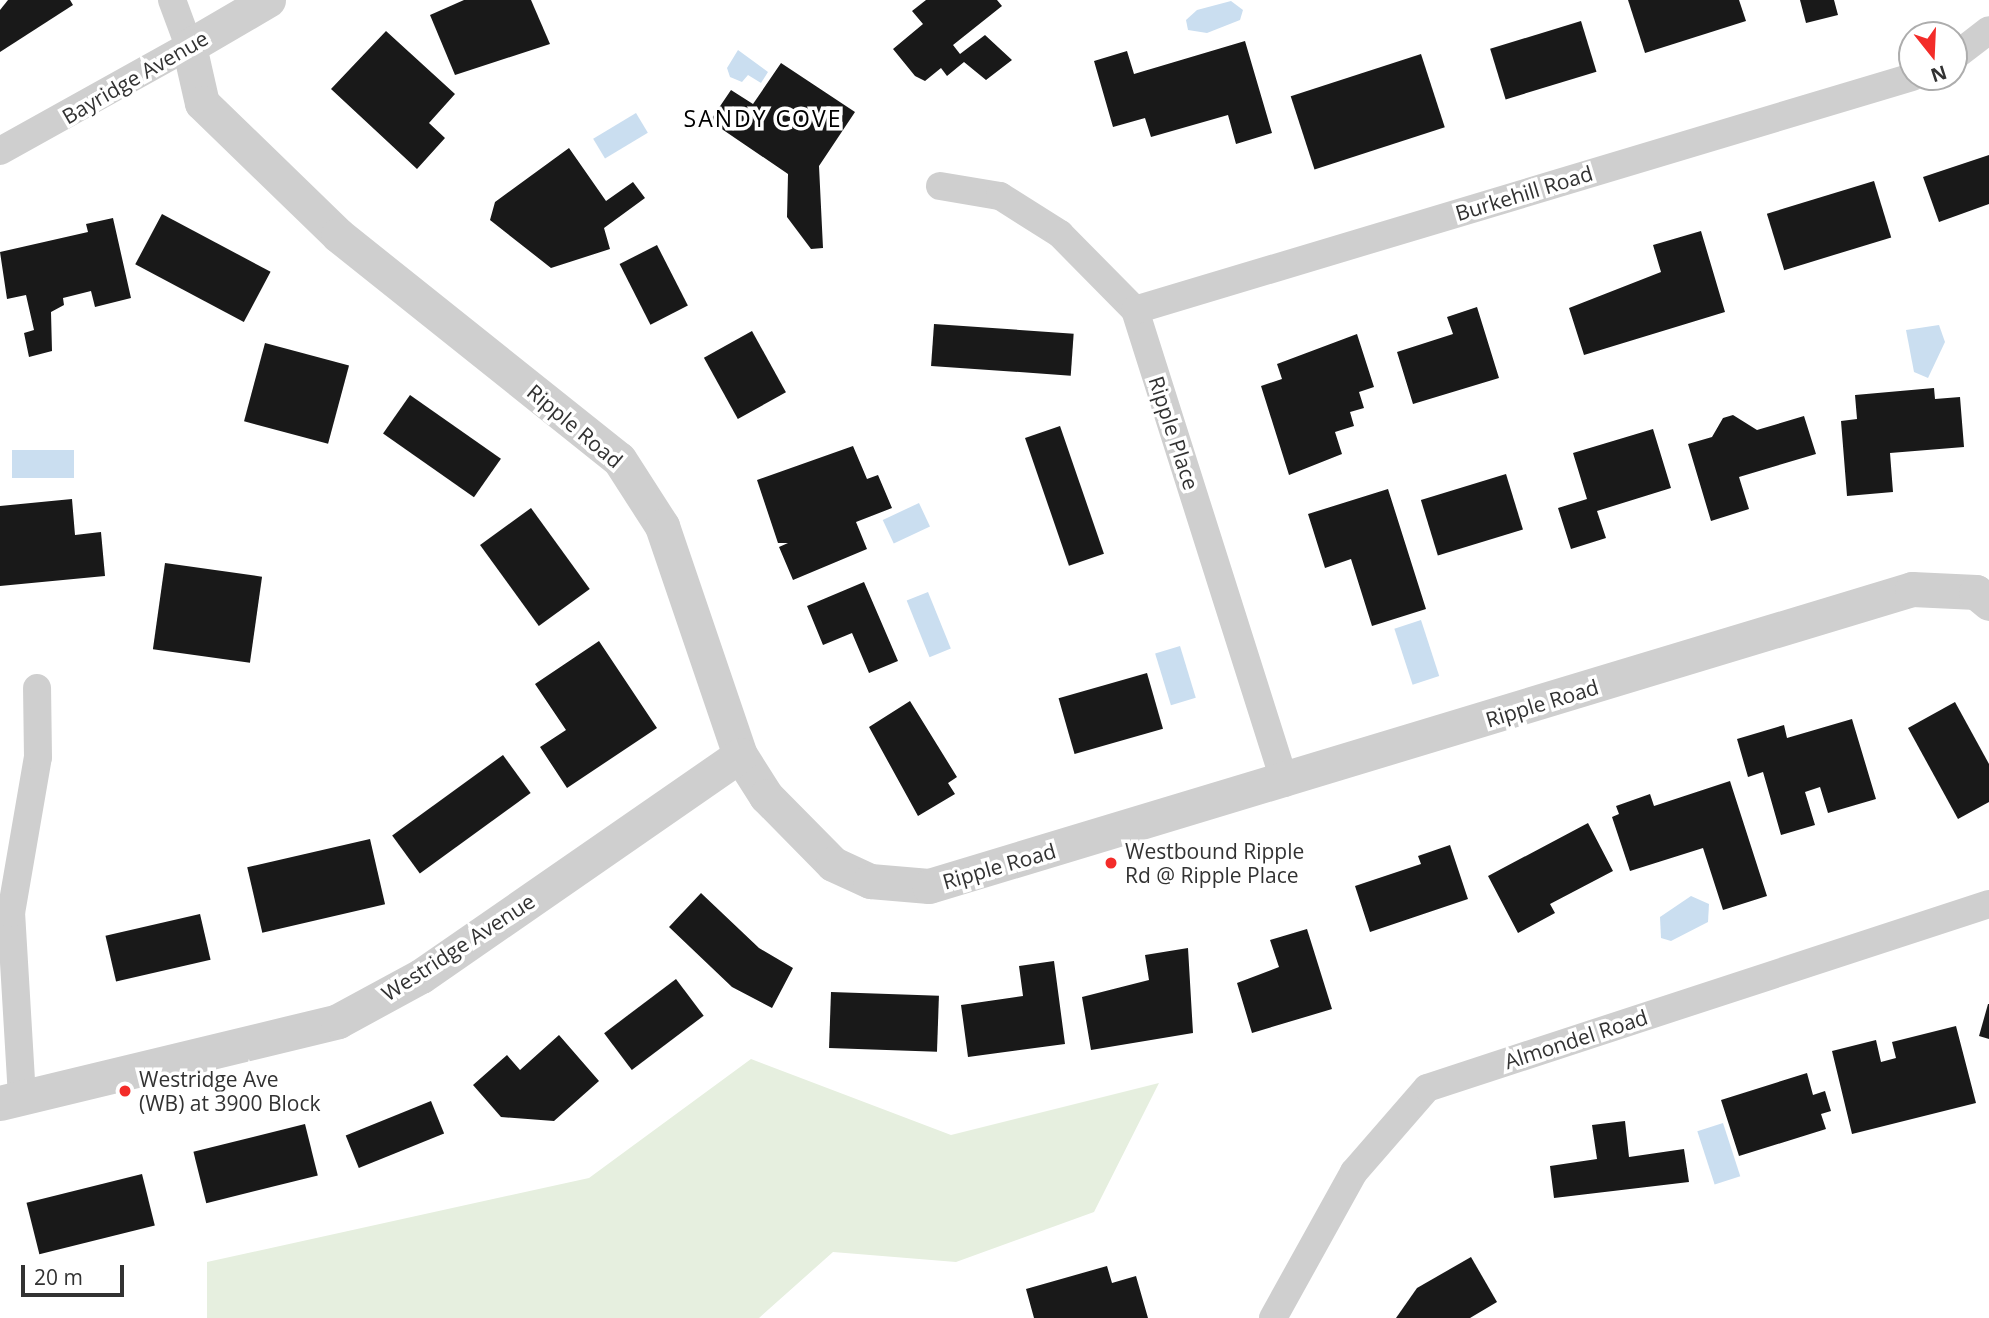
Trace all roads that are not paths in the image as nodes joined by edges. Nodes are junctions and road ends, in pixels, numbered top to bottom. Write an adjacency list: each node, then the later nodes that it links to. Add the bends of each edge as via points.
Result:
1 (172, 0): 4 (street)
2 (268, 0): 4 (street, Bayridge Avenue)
3 (1989, 30): 5 (street)
4 (189, 46): 7 (street, Bayridge Avenue); 12 (street, Ripple Road, via 202,103 338,235 619,459 662,526)
5 (1968, 46)
6 (1898, 81): 9 (street, Burkehill Road)
7 (0, 151)
8 (940, 186): 9 (street, Ripple Place, via 1000,196 1060,234)
9 (1135, 310): 13 (street, Ripple Place)
10 (1989, 603): 13 (street, Ripple Road, via 1976,592 1912,589)
11 (37, 688): 15 (street, Westridge Avenue, via 38,757 11,913)
12 (740, 755): 13 (street, Ripple Road, via 766,796 833,864 870,881 929,887); 15 (street, Westridge Avenue, via 421,976 338,1021)
13 (1285, 782)
14 (1989, 904): 16 (street, Almondel Road, via 1427,1088 1354,1172)
15 (11, 1100)
16 (1273, 1318)

